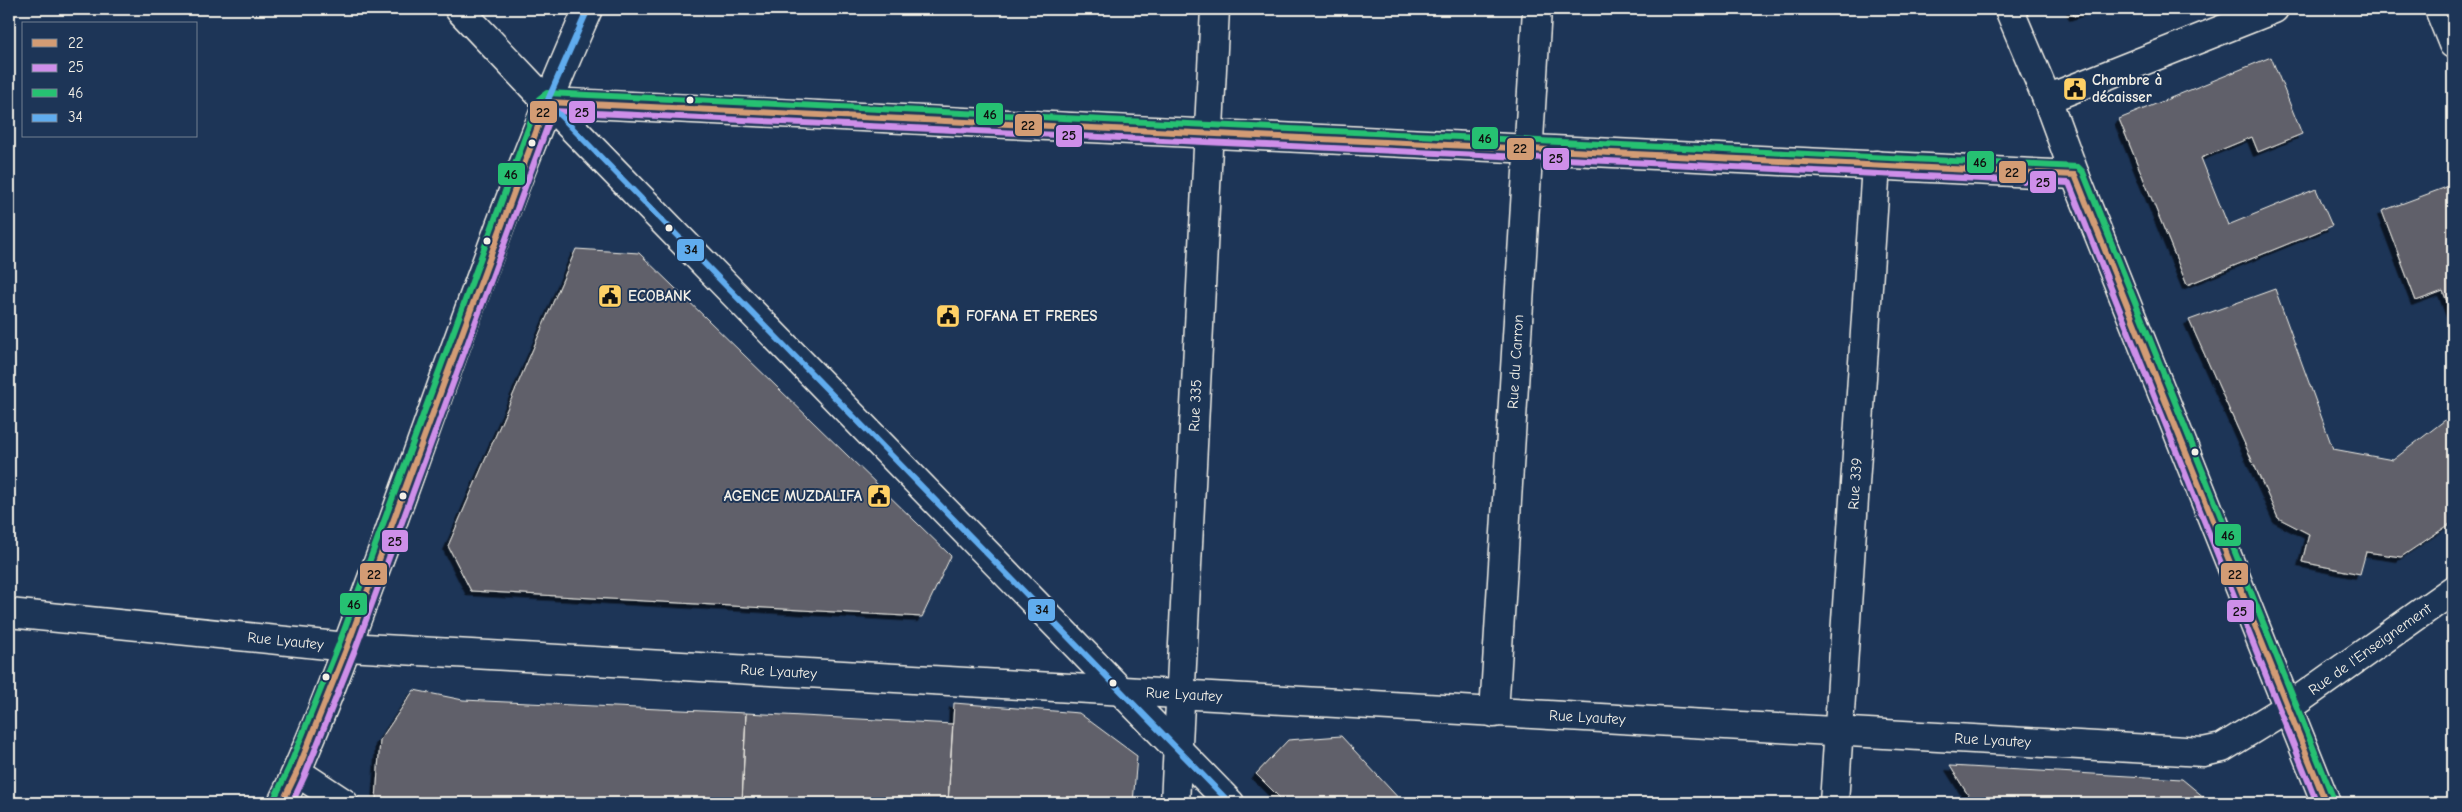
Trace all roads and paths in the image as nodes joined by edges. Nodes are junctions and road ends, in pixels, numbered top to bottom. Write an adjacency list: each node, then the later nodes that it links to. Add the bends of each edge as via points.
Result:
1 (459, 9): 10 (street)
2 (588, 9): 10 (street)
3 (1215, 9): 11 (street, Rue 335)
4 (1537, 9): 12 (street, Rue du Carron)
5 (2009, 9): 9 (street)
6 (2274, 9): 9 (street)
7 (2439, 9): 8 (street)
8 (2453, 44)
9 (2047, 98): 14 (street)
10 (547, 102): 11 (street); 17 (street); 18 (street)
11 (1209, 133): 12 (street); 19 (street, Rue 335)
12 (1528, 149): 13 (street); 21 (street, Rue du Carron)
13 (1876, 165): 14 (street); 22 (street, Rue 339)
14 (2076, 175): 20 (street)
15 (2453, 590): 20 (street, Rue de l'Enseignement)
16 (9, 613): 17 (street, Rue Lyautey)
17 (347, 647): 18 (street, Rue Lyautey); 24 (street)
18 (1123, 692): 19 (street, Rue Lyautey); 23 (street)
19 (1180, 695): 21 (street, Rue Lyautey); 23 (street, Rue 335)
20 (2287, 708): 22 (street, Rue Lyautey, via 2222,748 2203,752); 30 (street)
21 (1494, 713): 22 (street, Rue Lyautey)
22 (1839, 732): 29 (street, Rue 339)
23 (1178, 750): 27 (street, Rue 335); 28 (street)
24 (297, 772): 25 (street); 26 (street)
25 (282, 803)
26 (344, 803)
27 (1175, 803)
28 (1230, 803)
29 (1834, 803)
30 (2326, 803)

